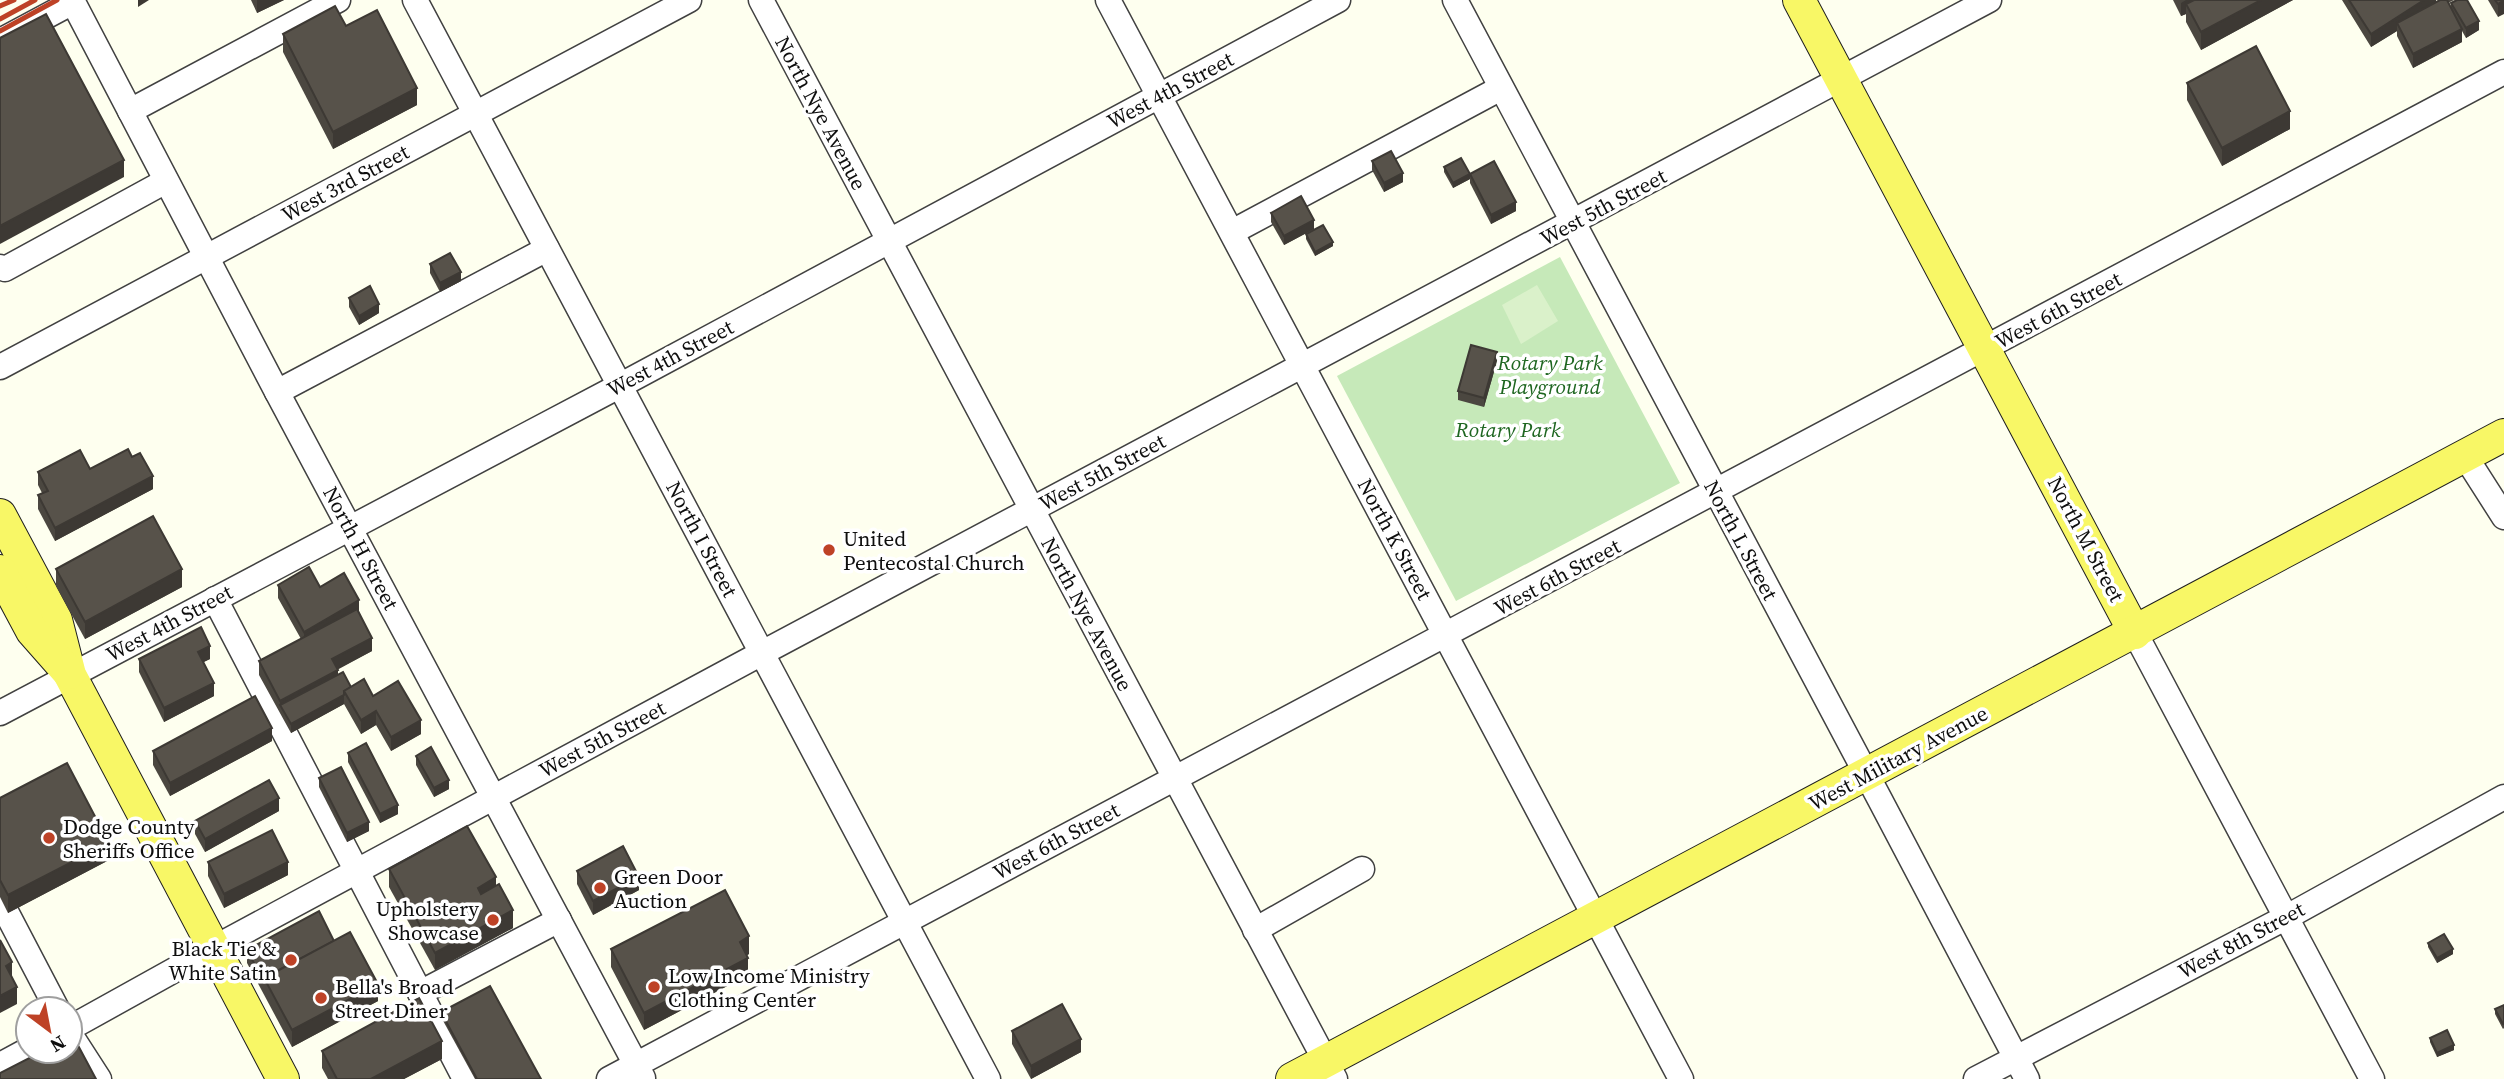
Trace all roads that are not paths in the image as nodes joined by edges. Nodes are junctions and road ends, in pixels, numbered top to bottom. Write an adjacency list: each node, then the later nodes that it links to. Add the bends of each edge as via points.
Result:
1 (338, 0): 15 (street)
2 (415, 0): 16 (street, North I Street)
3 (689, 0): 16 (street, West 3rd Street)
4 (761, 0): 20 (street, North Nye Avenue)
5 (1108, 0): 14 (street, North K Street)
6 (1338, 0): 14 (street, West 4th Street)
7 (1455, 0): 13 (street, North L Street)
8 (1799, 0): 12 (main road, North M Street)
9 (1989, 0): 12 (street, West 5th Street)
10 (0, 41): 15 (street, North H Street, via 72,2)
11 (2504, 72): 24 (street, West 6th Street)
12 (1841, 79): 18 (street, West 5th Street); 24 (main road, North M Street)
13 (1501, 88): 18 (street, North L Street); 19 (street)
14 (1159, 96): 19 (street, North K Street); 20 (street, West 4th Street)
15 (130, 111): 17 (street, North H Street)
16 (476, 113): 21 (street, North I Street); 22 (street, West 3rd Street)
17 (166, 181): 22 (street, North H Street); 23 (street, via 5,269)
18 (1572, 223): 25 (street, West 5th Street); 31 (street, North L Street)
19 (1232, 232): 25 (street, North K Street)
20 (890, 240): 27 (street, West 4th Street); 32 (street, North Nye Avenue)
21 (547, 249): 27 (street, North I Street); 28 (street)
22 (206, 257): 26 (street, West 3rd Street); 28 (street, North H Street)
23 (0, 267)
24 (1986, 349): 31 (street, West 6th Street); 38 (main road, North M Street)
25 (1303, 366): 32 (street, West 5th Street); 39 (street, North K Street)
26 (0, 367)
27 (621, 385): 35 (street, West 4th Street); 40 (street, North I Street)
28 (277, 391): 35 (street, North H Street)
29 (2504, 435): 30 (main road, West Military Avenue)
30 (2465, 456): 34 (street); 38 (main road, West Military Avenue)
31 (1715, 493): 39 (street, West 6th Street); 43 (street, North L Street)
32 (1031, 510): 40 (street, West 5th Street); 44 (street, North Nye Avenue)
33 (0, 515): 41 (main road, via 56,620)
34 (2504, 517)
35 (350, 528): 37 (street, West 4th Street); 46 (street, North H Street)
36 (0, 571): 41 (main road, via 32,631)
37 (215, 598): 41 (street, West 4th Street); 48 (street)
38 (2136, 633): 43 (main road, West Military Avenue); 50 (street, North M Street)
39 (1445, 636): 44 (street, West 6th Street); 51 (street, North K Street)
40 (762, 653): 46 (street, West 5th Street); 53 (street, North I Street)
41 (70, 675): 42 (street, West 4th Street); 55 (main road)
42 (0, 713)
43 (1868, 774): 51 (main road, West Military Avenue); 61 (street, North L Street)
44 (1174, 778): 53 (street, West 6th Street); 54 (street, North Nye Avenue)
45 (2504, 797): 50 (street, West 8th Street)
46 (494, 798): 48 (street, West 5th Street); 52 (street, North H Street)
47 (1362, 869): 54 (street)
48 (358, 872): 55 (street, West 5th Street); 57 (street)
49 (0, 900): 56 (street)
50 (2287, 917): 61 (street, West 8th Street); 72 (street, North M Street)
51 (1594, 918): 62 (main road, West Military Avenue); 70 (street, North K Street)
52 (559, 920): 57 (street); 63 (street, North H Street)
53 (905, 922): 63 (street, West 6th Street); 68 (street, North I Street)
54 (1255, 930): 62 (street, North Nye Avenue)
55 (214, 948): 59 (street, West 5th Street); 65 (main road)
56 (50, 995)
57 (424, 1000): 58 (street); 66 (street)
58 (404, 1018)
59 (84, 1020)
60 (84, 1056): 64 (street)
61 (2022, 1068): 71 (street, West 8th Street)
62 (1331, 1070): 69 (main road, West Military Avenue)
63 (640, 1072): 67 (street, West 6th Street)
64 (99, 1079)
65 (284, 1079)
66 (464, 1079)
67 (609, 1079)
68 (988, 1079)
69 (1292, 1079)
70 (1681, 1079)
71 (1976, 1079)
72 (2372, 1079)

